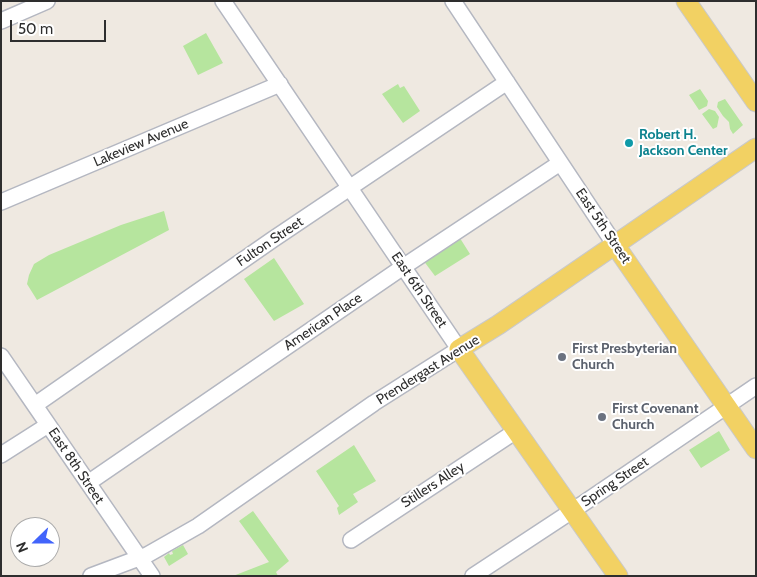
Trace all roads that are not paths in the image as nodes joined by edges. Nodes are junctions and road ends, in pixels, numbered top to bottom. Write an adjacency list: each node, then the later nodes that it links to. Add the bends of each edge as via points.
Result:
1 (47, 1): 5 (street)
2 (224, 1): 7 (street, East 6th Street)
3 (453, 1): 6 (street, East 5th Street)
4 (686, 1): 8 (main road)
5 (1, 21)
6 (506, 82): 10 (street, East 5th Street); 11 (street, Fulton Street)
7 (280, 84): 11 (street, East 6th Street); 12 (street, Lakeview Avenue)
8 (756, 102)
9 (756, 148): 13 (main road, Prendergast Avenue)
10 (560, 163): 13 (street, East 5th Street); 14 (street, American Place)
11 (350, 188): 14 (street, East 6th Street); 18 (street, Fulton Street)
12 (1, 202)
13 (615, 245): 15 (main road, Prendergast Avenue); 19 (main road, East 5th Street)
14 (403, 267): 15 (street, East 6th Street); 24 (street, American Place)
15 (459, 349): 21 (main road, East 6th Street); 27 (street, Prendergast Avenue, via 198,526)
16 (1, 356): 18 (street, East 8th Street)
17 (756, 386): 19 (street, Spring Street)
18 (35, 405): 20 (street, East 8th Street)
19 (726, 406): 22 (main road, East 5th Street); 25 (street, Spring Street)
20 (48, 425): 23 (street); 24 (street, East 8th Street)
21 (516, 430): 25 (main road, East 6th Street); 26 (street, Stillers Alley)
22 (756, 449)
23 (1, 455)
24 (88, 483): 27 (street, East 8th Street)
25 (572, 511): 30 (street, Spring Street); 31 (main road, East 6th Street)
26 (350, 540)
27 (140, 558): 28 (street, Prendergast Avenue); 29 (street, East 8th Street)
28 (91, 576)
29 (152, 576)
30 (473, 576)
31 (618, 576)

